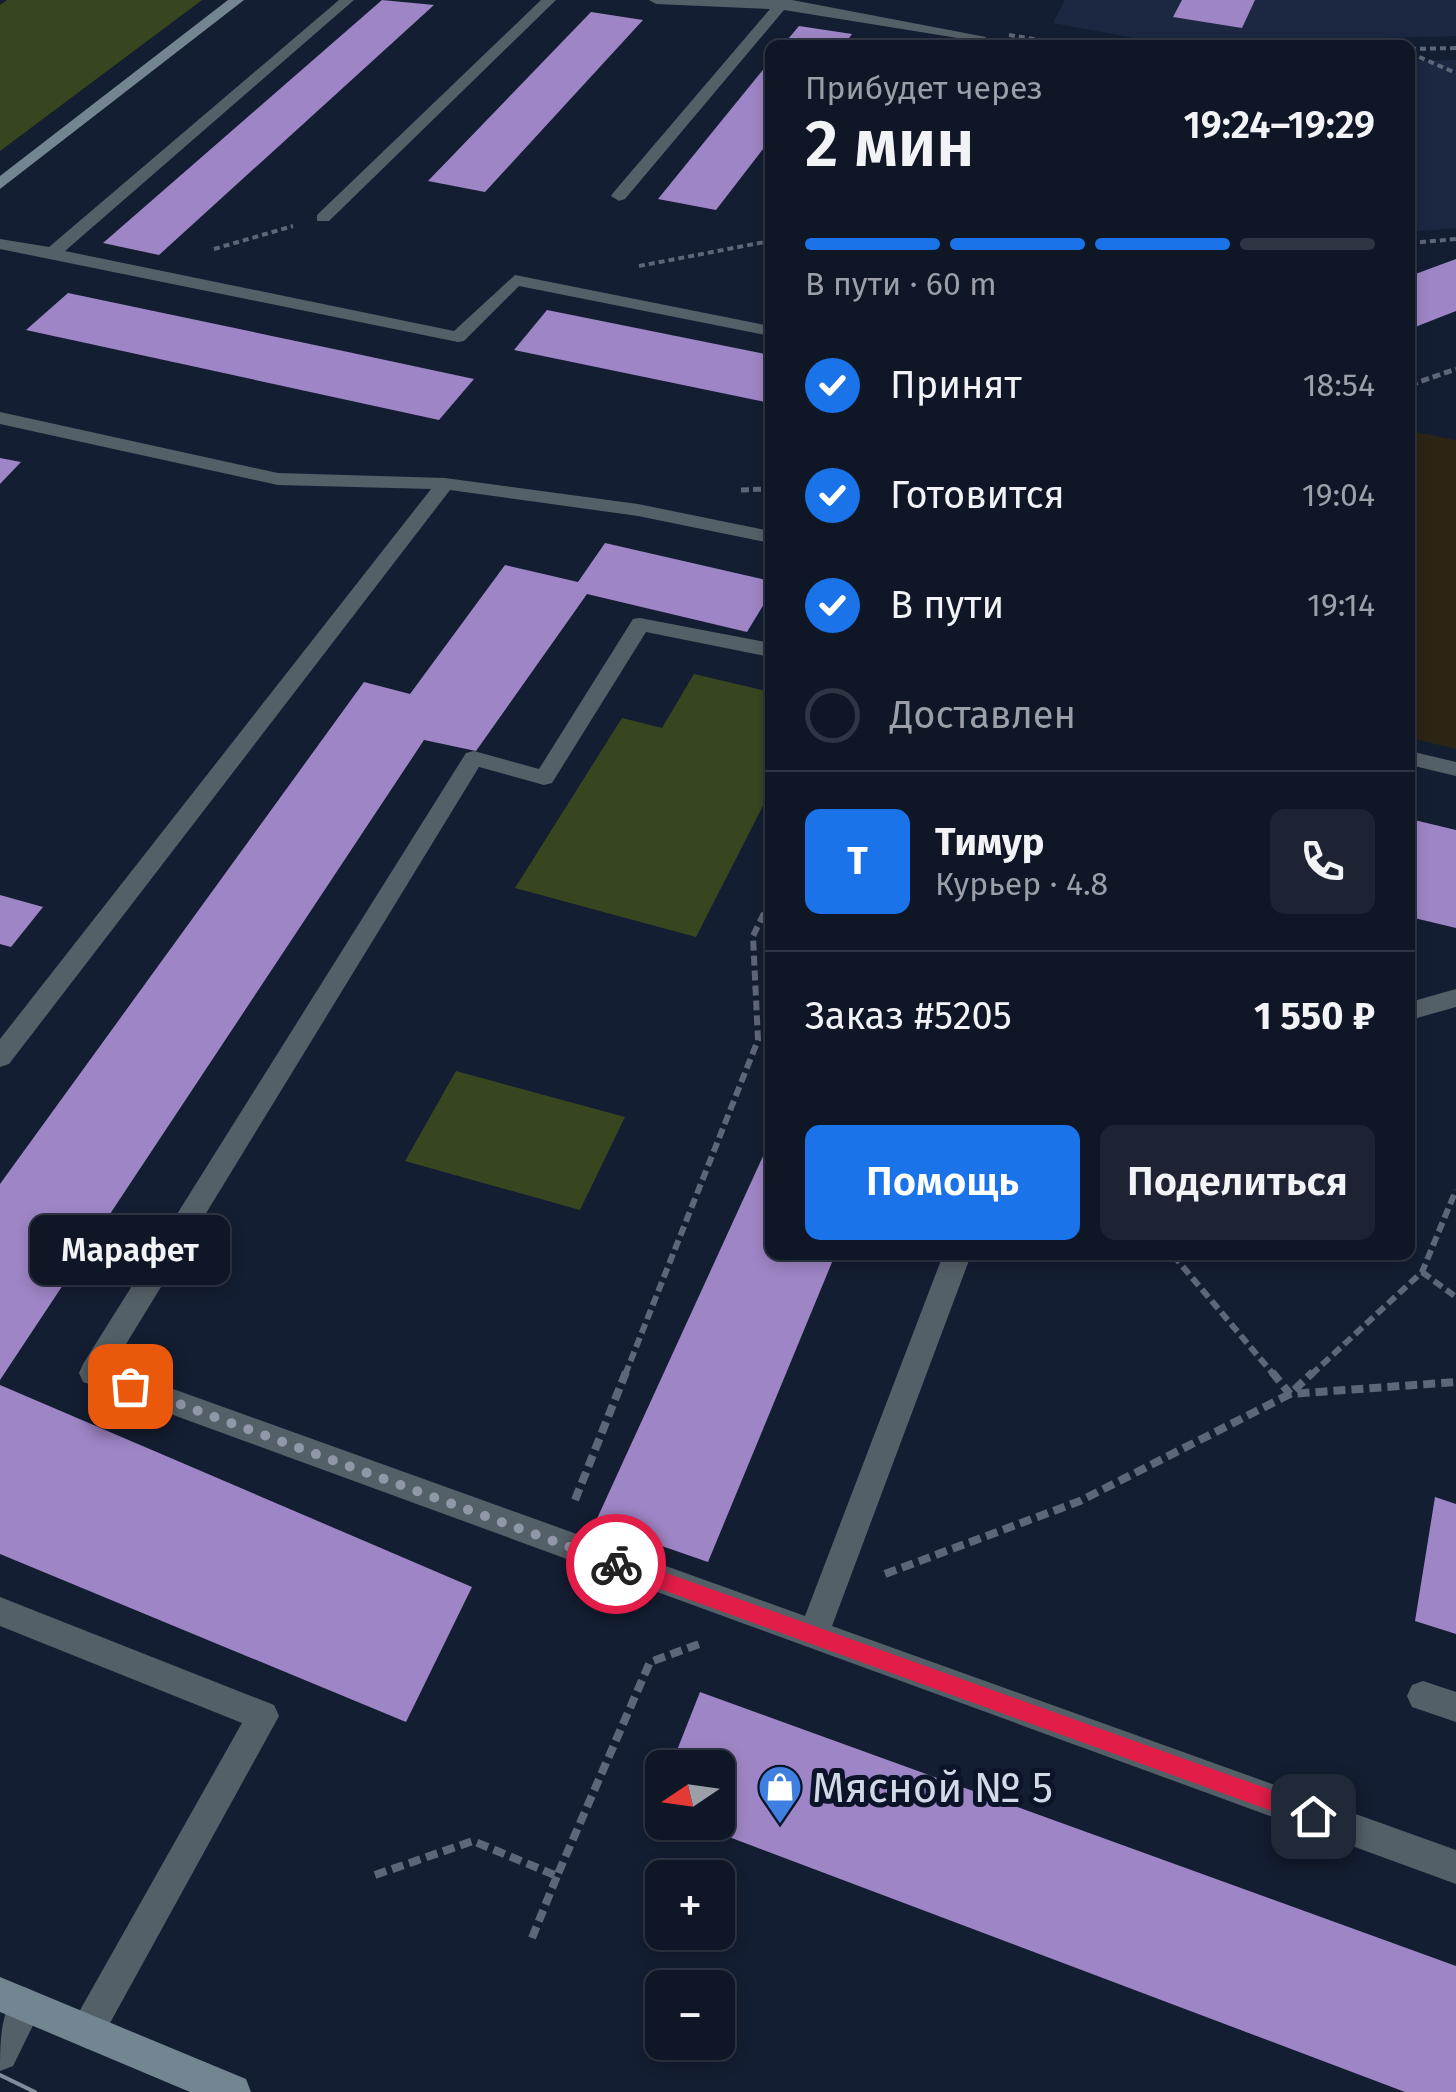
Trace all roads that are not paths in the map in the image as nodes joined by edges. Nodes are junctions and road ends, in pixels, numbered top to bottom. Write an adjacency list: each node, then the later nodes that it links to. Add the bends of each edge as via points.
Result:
1 (236, 0): 7 (street)
2 (347, 0): 11 (street)
3 (549, 0): 9 (street)
4 (656, 0): 5 (street)
5 (783, 2): 6 (street); 8 (street)
6 (972, 40)
7 (0, 184)
8 (619, 196)
9 (323, 218)
10 (0, 244): 11 (street)
11 (52, 253): 12 (street, via 458,337 516,280)
12 (765, 329)
13 (0, 418): 14 (street, via 278,479)
14 (446, 484): 15 (street); 21 (street)
15 (765, 535)
16 (765, 649): 24 (street, via 640,624 544,778 474,758 93,1373)
17 (1415, 759): 18 (street)
18 (1456, 769)
19 (1456, 998): 20 (street)
20 (1415, 1010)
21 (0, 1057)
22 (955, 1260): 24 (street)
23 (0, 1611): 29 (street, via 263,1716)
24 (812, 1636): 27 (street)
25 (1422, 1696): 26 (street)
26 (1456, 1708)
27 (1456, 1867)
28 (12, 1999): 29 (street); 30 (street)
29 (86, 2030): 31 (street)
30 (0, 2053)
31 (233, 2092)

